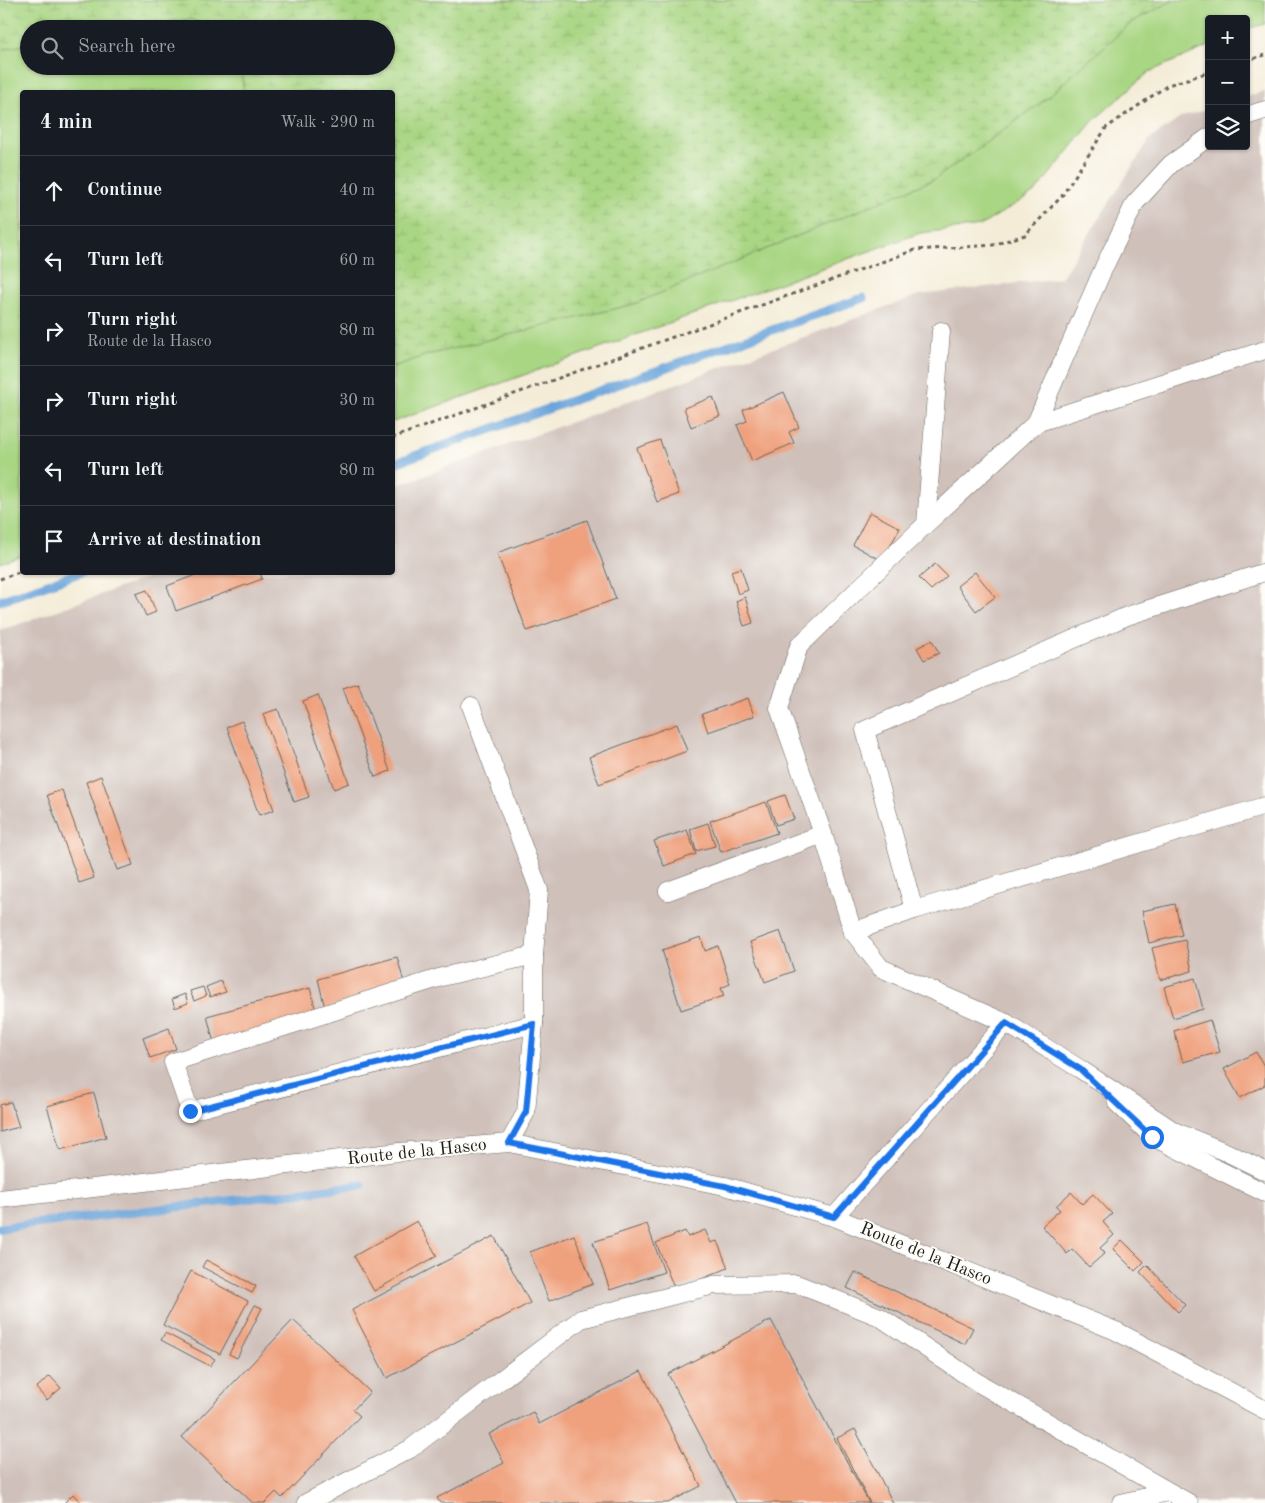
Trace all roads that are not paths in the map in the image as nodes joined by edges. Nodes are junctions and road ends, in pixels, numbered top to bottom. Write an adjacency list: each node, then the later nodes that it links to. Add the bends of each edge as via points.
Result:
1 (1265, 110): 2 (lane)
2 (1250, 115)
3 (1205, 139): 6 (lane, via 1171,164 1135,203)
4 (941, 331): 7 (lane)
5 (1265, 350): 6 (lane)
6 (1036, 423): 7 (lane)
7 (926, 524): 11 (lane, via 800,646 779,708)
8 (1265, 572): 13 (lane, via 1127,616 865,730)
9 (471, 706): 15 (lane, via 539,890)
10 (1265, 806): 13 (lane)
11 (823, 834): 12 (lane); 14 (lane)
12 (668, 891)
13 (914, 910): 14 (lane)
14 (853, 932): 16 (lane, via 881,968)
15 (534, 956): 17 (lane); 17 (lane, via 442,977 173,1062 190,1111)
16 (1006, 1023): 18 (lane); 23 (lane)
17 (534, 1024): 19 (lane, via 526,1112)
18 (1080, 1069): 20 (lane, via 1174,1131); 21 (lane, via 1152,1137)
19 (509, 1143): 22 (lane, Route de la Hasco, via 399,1152); 23 (lane, Route de la Hasco, via 725,1186)
20 (1265, 1171)
21 (1265, 1193)
22 (0, 1199)
23 (834, 1217): 24 (lane, Route de la Hasco, via 1116,1331)
24 (1265, 1410)
25 (1168, 1492): 26 (lane, via 975,1381 880,1317 797,1284 714,1285 581,1319 410,1449); 27 (lane); 28 (lane)
26 (306, 1503)
27 (1121, 1503)
28 (1189, 1503)

